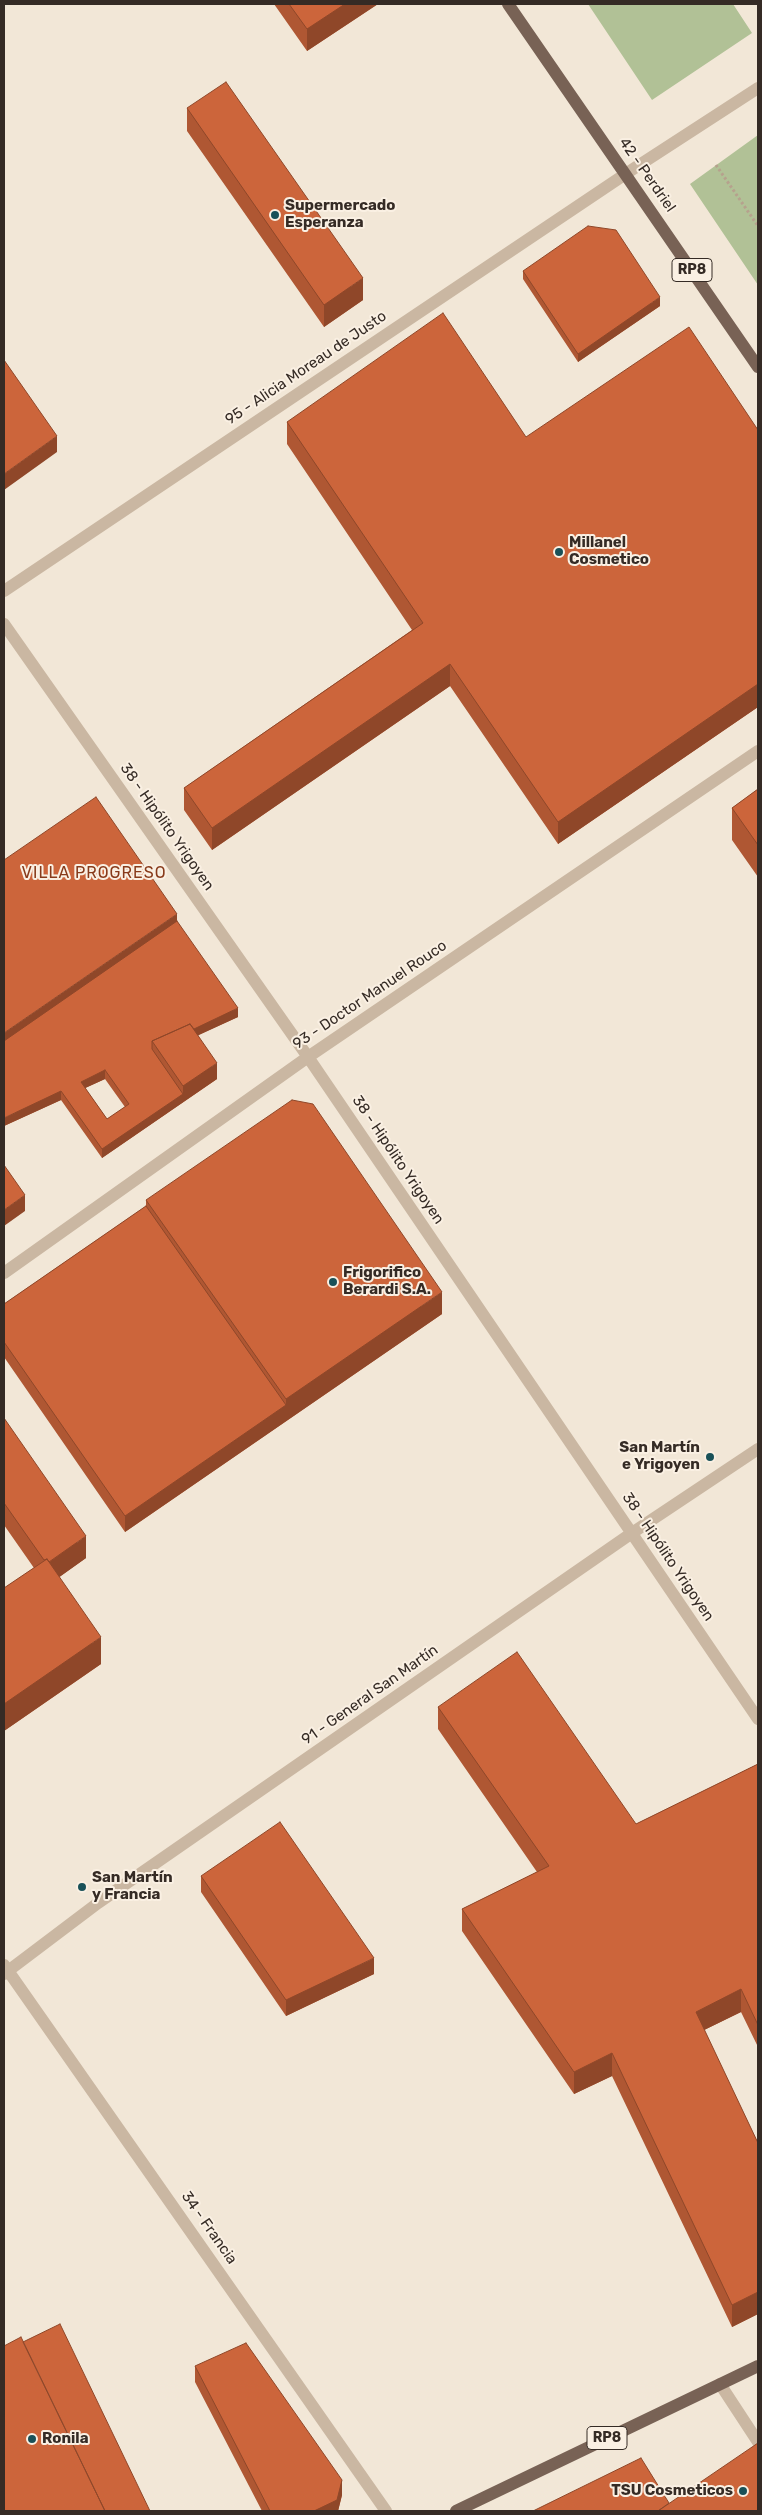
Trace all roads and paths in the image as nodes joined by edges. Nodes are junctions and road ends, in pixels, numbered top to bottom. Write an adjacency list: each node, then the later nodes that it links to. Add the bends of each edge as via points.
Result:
1 (508, 4): 4 (main road, 42 - Perdriel / RP8)
2 (758, 88): 4 (street, 95 - Alicia Moreau de Justo)
3 (716, 165): 5 (path)
4 (626, 173): 6 (main road, 42 - Perdriel / RP8); 7 (street, 95 - Alicia Moreau de Justo)
5 (758, 226)
6 (758, 367)
7 (4, 591)
8 (4, 624): 10 (street, 38 - Hipólito Yrigoyen)
9 (758, 751): 10 (street, 93 - Doctor Manuel Rouco)
10 (308, 1057): 11 (street, 93 - Doctor Manuel Rouco); 13 (street, 38 - Hipólito Yrigoyen)
11 (4, 1273)
12 (758, 1449): 13 (street, 91 - General San Martín)
13 (632, 1534): 14 (street, 38 - Hipólito Yrigoyen); 15 (street, 91 - General San Martín)
14 (758, 1719)
15 (5, 1970): 19 (street, 34 - Francia)
16 (758, 2366): 17 (main road, RP8)
17 (720, 2384): 18 (street); 20 (main road, RP8)
18 (758, 2442)
19 (386, 2511)
20 (456, 2511)

